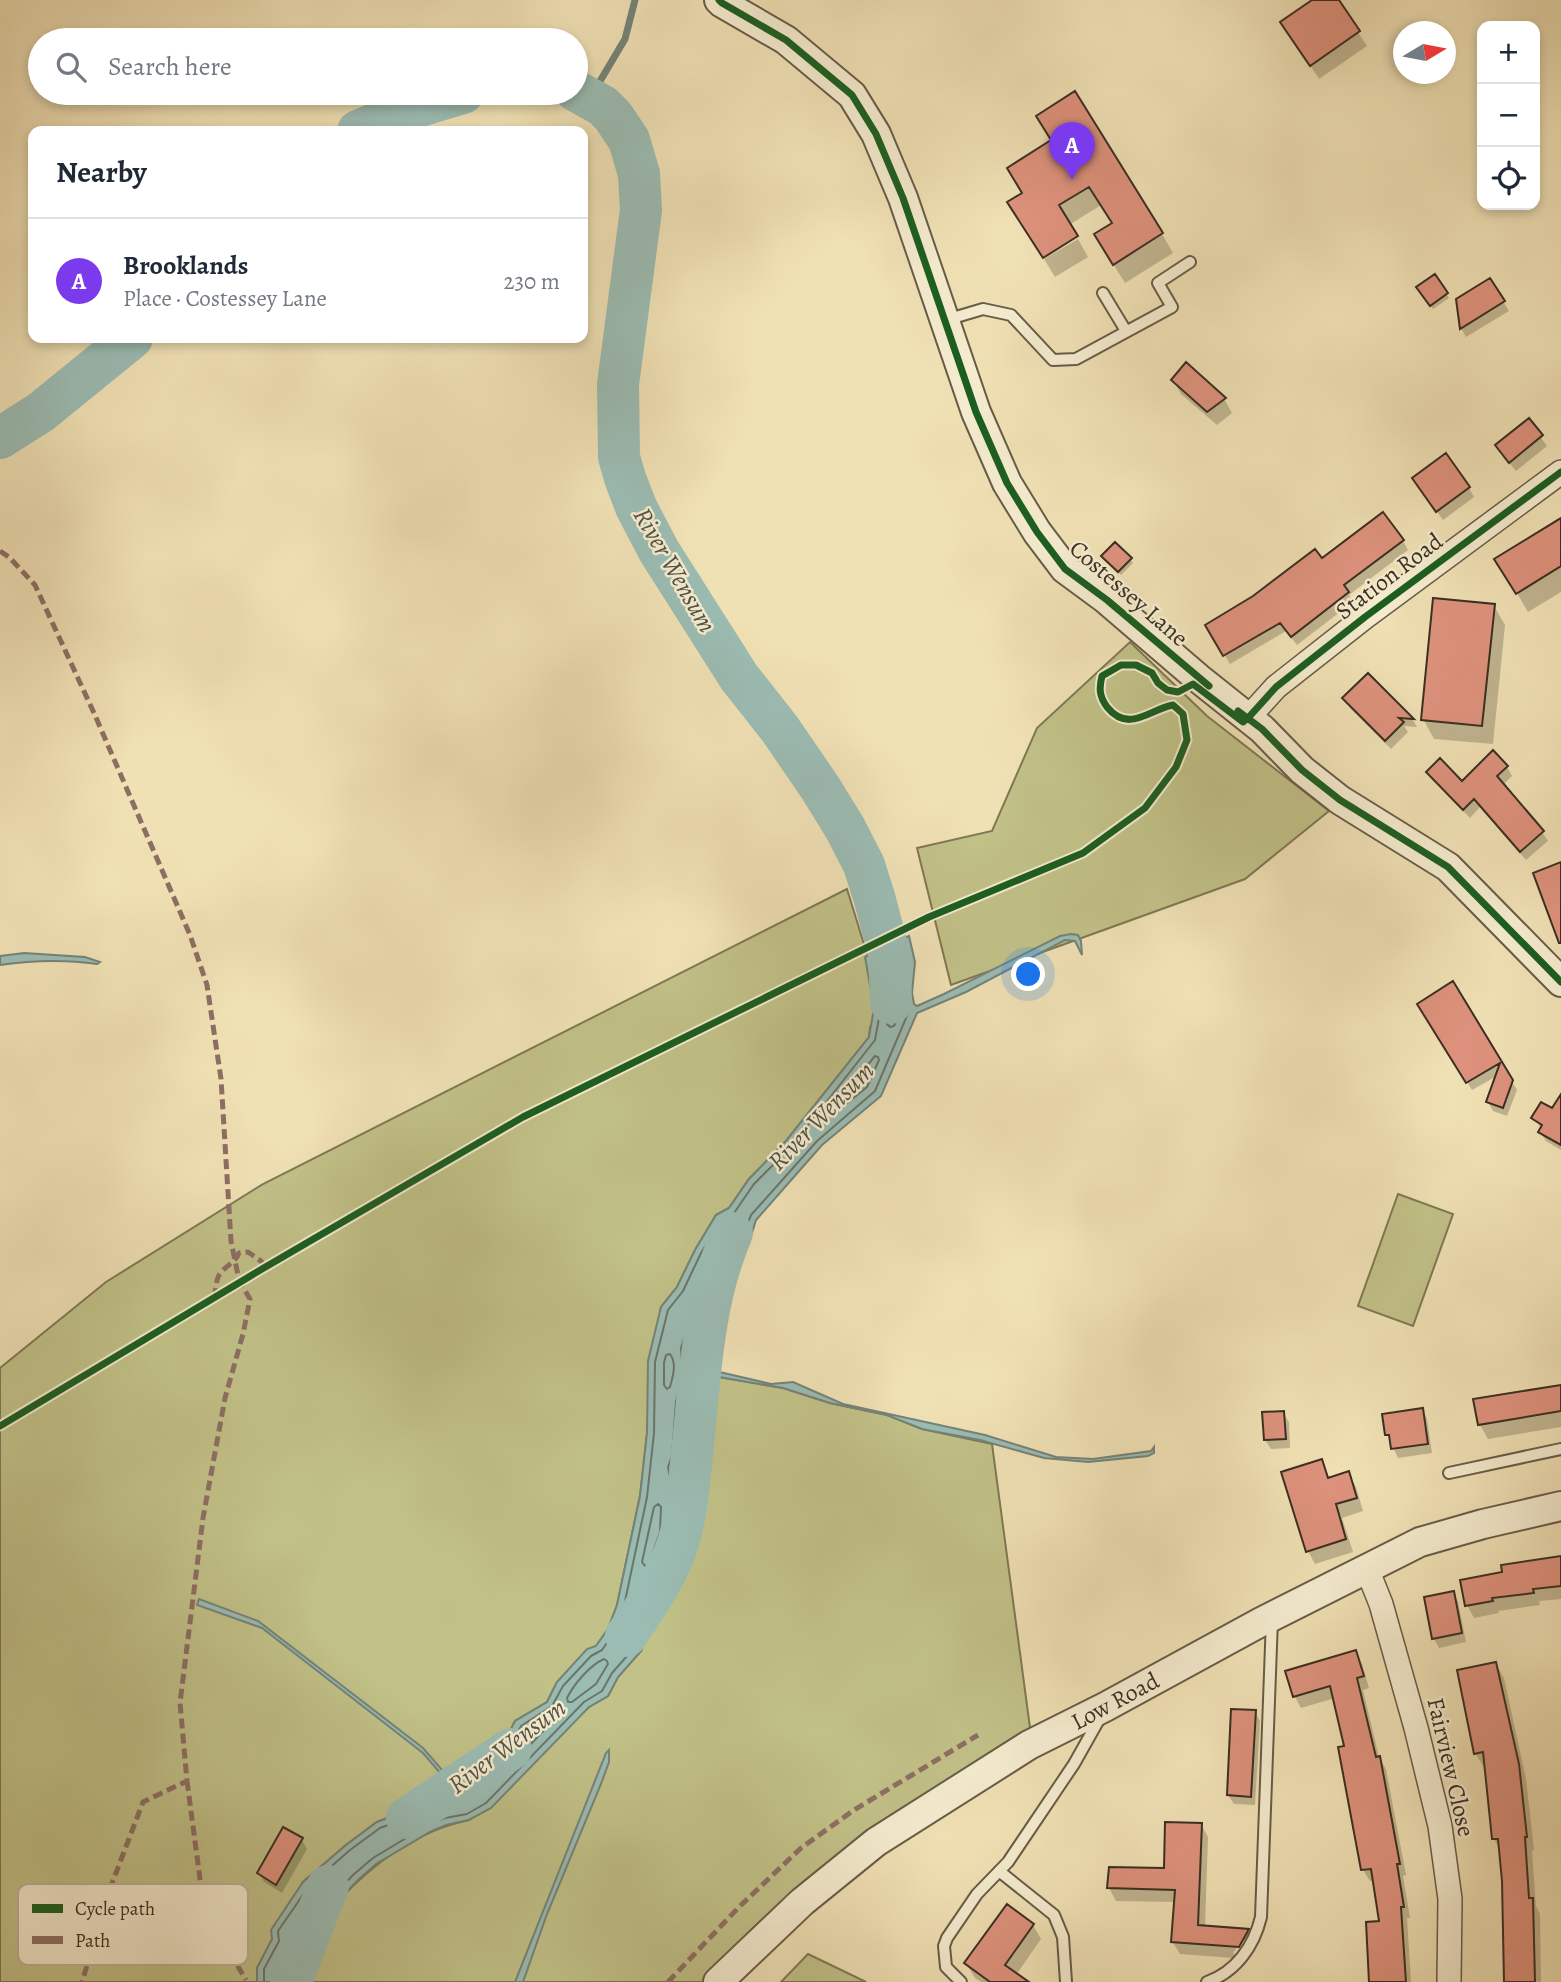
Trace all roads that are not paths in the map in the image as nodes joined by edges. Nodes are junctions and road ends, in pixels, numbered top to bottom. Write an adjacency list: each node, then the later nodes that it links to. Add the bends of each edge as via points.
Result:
1 (719, 0): 4 (street, Costessey Lane, via 786,40 852,95 876,134)
2 (1190, 262): 5 (lane, via 1157,283 1172,307)
3 (1103, 293): 5 (lane)
4 (944, 321): 5 (lane, via 983,309 1011,315 1053,360 1076,359); 7 (street, Costessey Lane, via 1007,482 1065,569)
5 (1126, 331)
6 (1561, 472): 7 (street, Station Road, via 1365,617 1276,687)
7 (1248, 718): 8 (street, Costessey Lane, via 1340,800 1448,867)
8 (1561, 982)
9 (1561, 1449): 10 (lane)
10 (1449, 1472)
11 (1561, 1506): 12 (street, Low Road, via 1420,1542)
12 (1367, 1569): 13 (street, Low Road); 20 (street, Fairview Close, via 1381,1604 1440,1826 1450,1899)
13 (1272, 1616): 14 (street, Low Road); 19 (lane, via 1261,1917 1248,1951)
14 (1105, 1707): 15 (lane, via 1074,1764); 16 (street, Low Road, via 1030,1745 876,1842 802,1902)
15 (999, 1871): 17 (lane, via 947,1938 946,1966); 18 (lane, via 1054,1915 1063,1937)
16 (718, 1982)
17 (961, 1982)
18 (1066, 1982)
19 (1207, 1982)
20 (1449, 1982)

